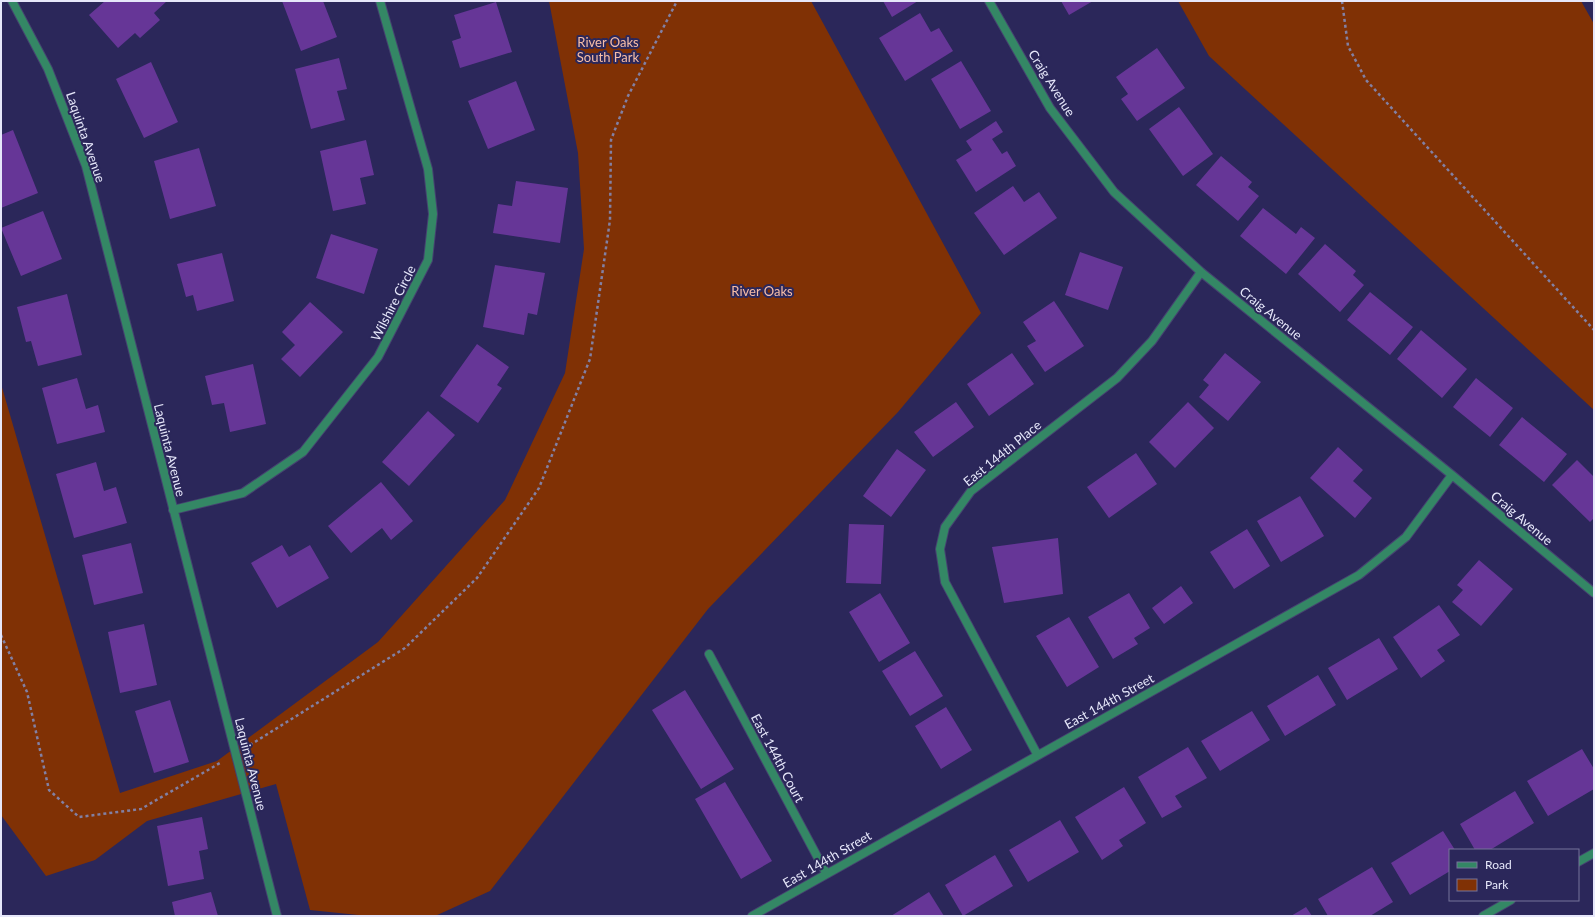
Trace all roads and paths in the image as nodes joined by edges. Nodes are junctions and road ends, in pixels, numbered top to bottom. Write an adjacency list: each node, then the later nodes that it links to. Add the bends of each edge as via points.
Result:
1 (12, 1): 9 (street, Laquinta Avenue, via 48,69 86,166)
2 (380, 1): 9 (street, Wilshire Circle, via 428,169 433,214 428,260 378,357 303,452 243,493)
3 (677, 1): 13 (path, via 628,96 611,140 610,220 590,359 539,488 477,578 405,648)
4 (990, 1): 6 (street, Craig Avenue, via 1050,108 1114,192)
5 (1342, 1): 7 (path, via 1348,46 1366,80)
6 (1201, 272): 8 (street, Craig Avenue); 14 (street, East 144th Place, via 1152,341 1117,378 971,491 945,527 940,549 945,582)
7 (1594, 330)
8 (1452, 475): 10 (street, Craig Avenue); 14 (street, East 144th Street, via 1406,537 1359,576)
9 (173, 510): 13 (street, Laquinta Avenue)
10 (1594, 593)
11 (1, 635): 13 (path, via 27,692 49,790 79,817 141,809)
12 (709, 654): 17 (street, East 144th Court)
13 (236, 754): 19 (street, Laquinta Avenue)
14 (1037, 754): 17 (street, East 144th Street)
15 (1594, 853): 16 (street)
16 (1579, 861)
17 (826, 873): 20 (street, East 144th Street)
18 (1509, 901): 21 (street)
19 (277, 916)
20 (752, 916)
21 (1483, 916)

